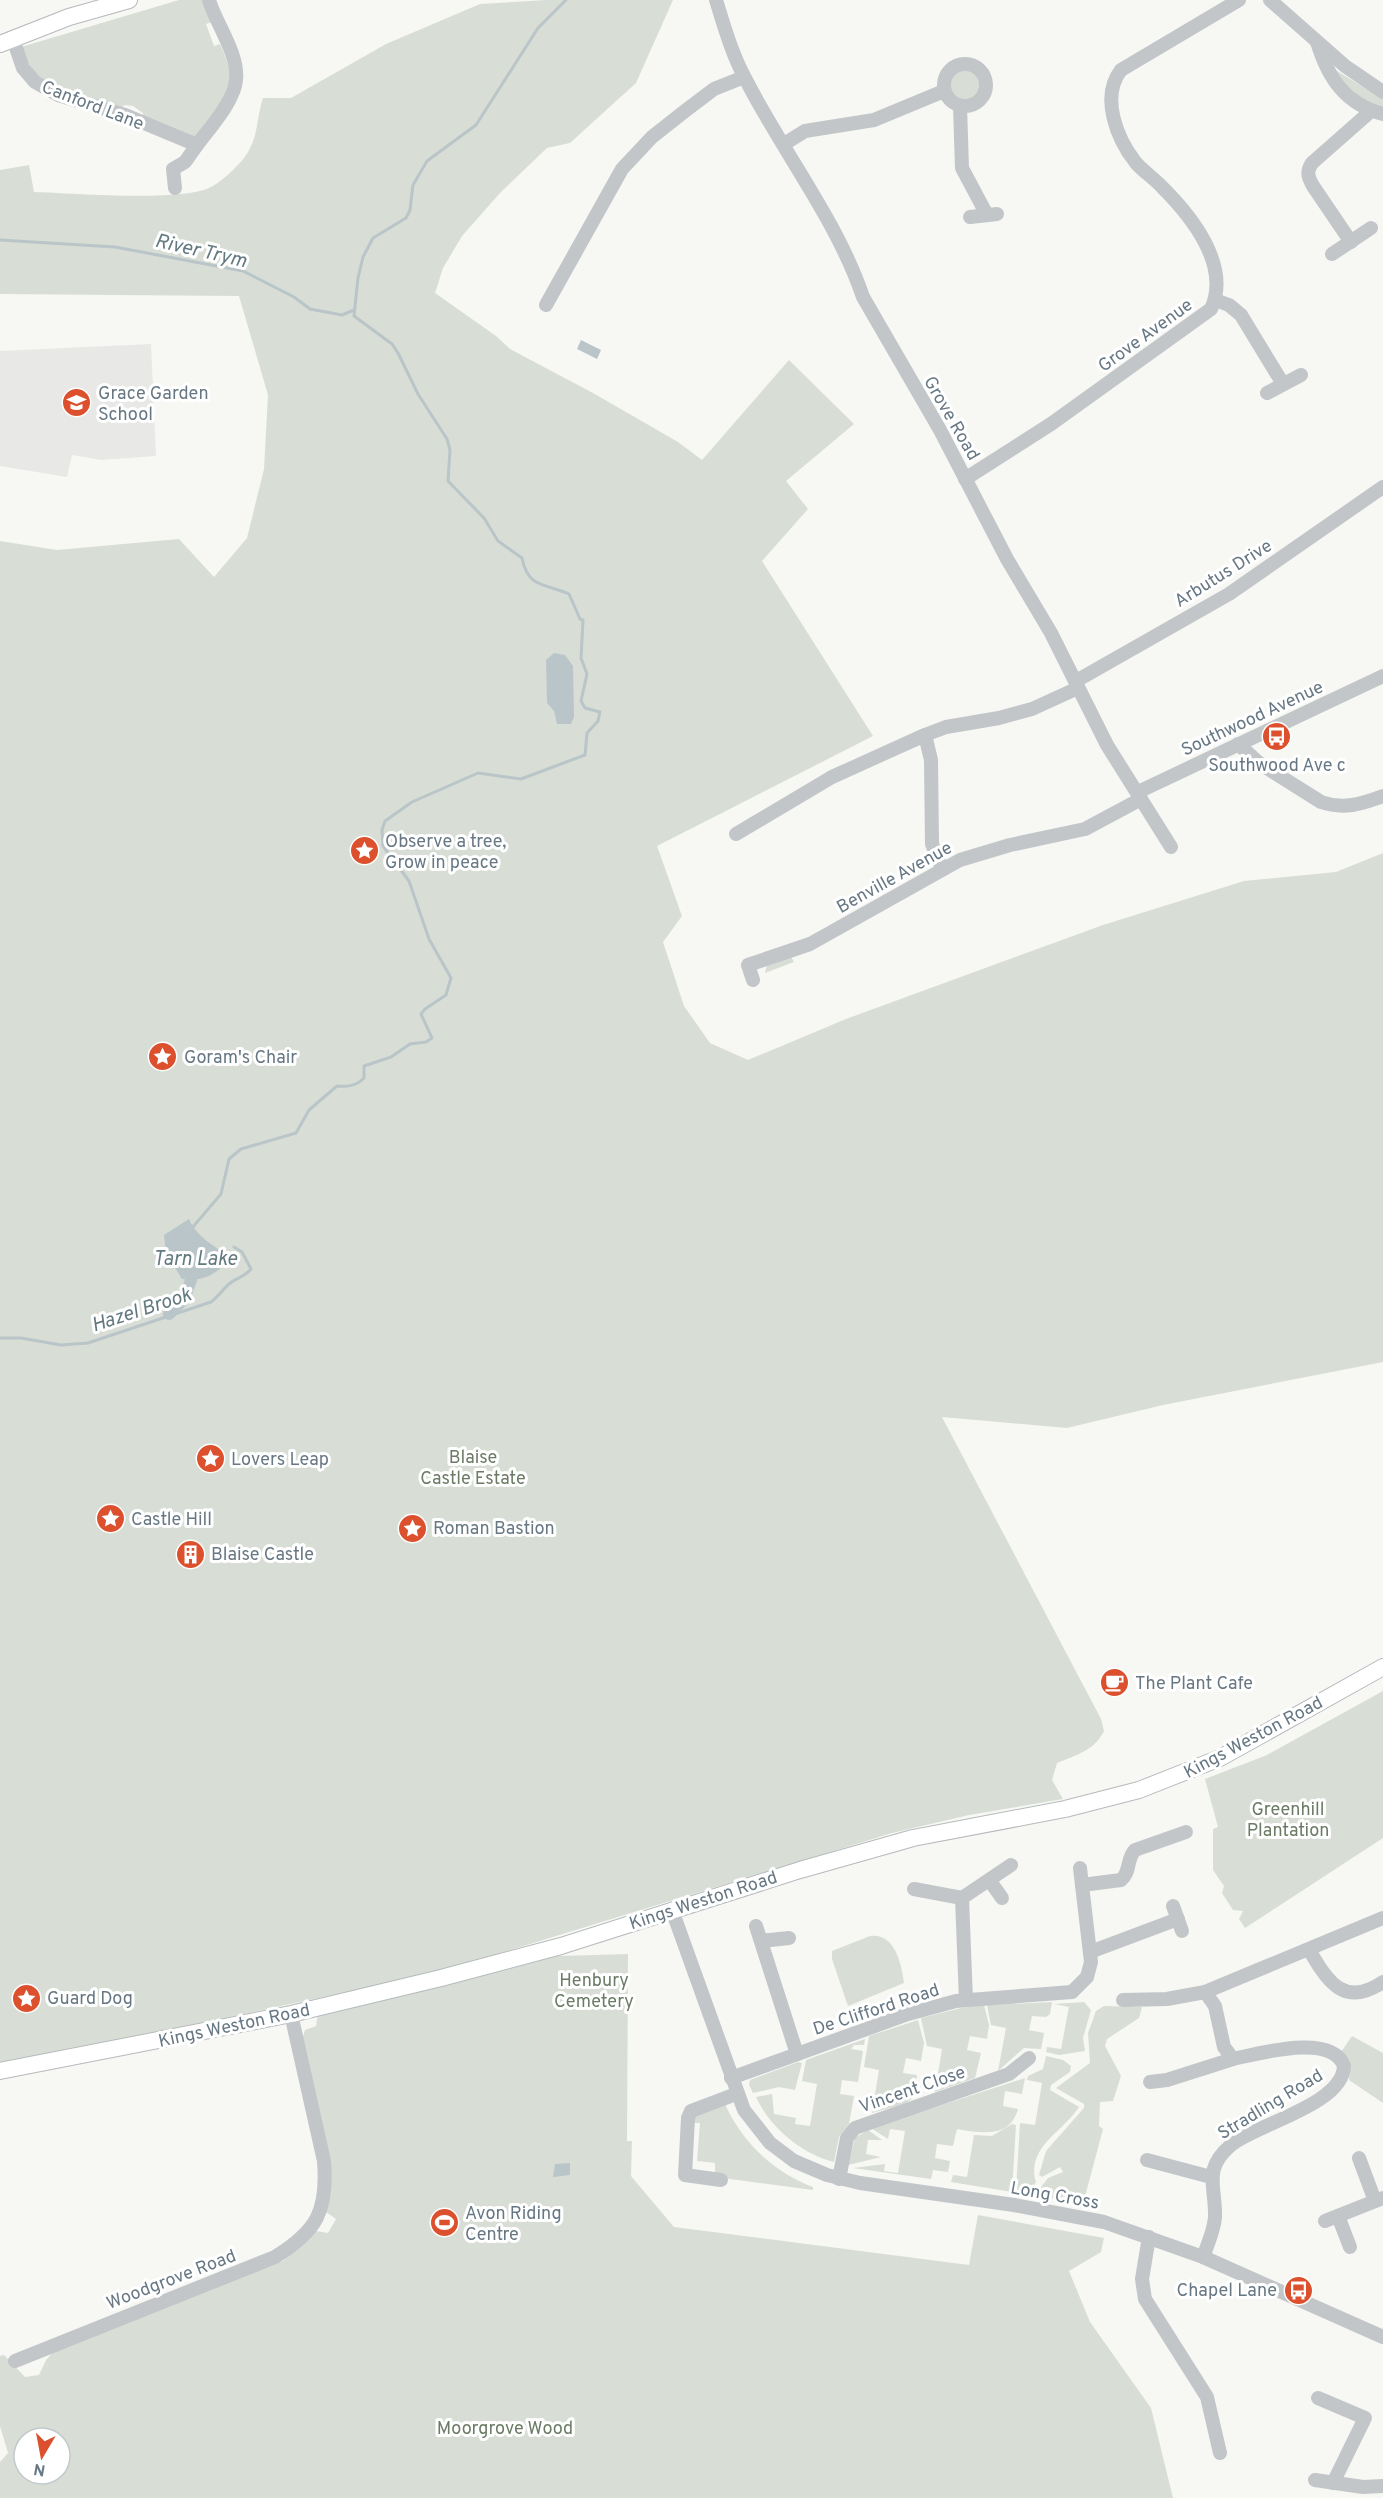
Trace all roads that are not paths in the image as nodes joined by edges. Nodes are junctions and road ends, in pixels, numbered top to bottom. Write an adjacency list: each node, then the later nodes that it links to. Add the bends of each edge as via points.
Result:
1 (129, 0): 6 (main road, Canford Lane)
2 (209, 0): 16 (street, via 237,78 234,90)
3 (716, 0): 8 (street, Grove Road)
4 (1239, 0): 23 (street, Grove Avenue, via 1121,70 1113,83 1111,98 1116,124 1136,163 1178,203 1206,244 1217,283)
5 (1270, 0): 7 (street)
6 (6, 41): 16 (street, Canford Lane, via 22,69 58,95 124,115)
7 (1317, 42): 10 (street); 12 (street, via 1329,77 1349,98)
8 (744, 77): 15 (street, Grove Road); 22 (street, via 714,89 652,137 622,169)
9 (944, 91): 11 (street, via 950,101); 11 (street, via 945,76 955,66 969,64 982,72 986,86 981,100); 15 (street, via 874,120 805,131)
10 (1383, 92)
11 (960, 106): 13 (street)
12 (1377, 113): 20 (street, via 1308,170 1313,186)
13 (960, 129): 14 (street); 18 (street, via 962,168 992,214)
14 (975, 129)
15 (784, 144): 27 (street, Grove Road, via 857,277 863,297)
16 (197, 145): 17 (street, via 185,162 173,169)
17 (175, 188)
18 (970, 217)
19 (1371, 228): 20 (street)
20 (1351, 242): 21 (street)
21 (1332, 254)
22 (552, 300)
23 (1215, 300): 25 (street, via 1241,315); 27 (street, Grove Avenue, via 1206,314 1051,424)
24 (1301, 375): 25 (street)
25 (1283, 384): 26 (street)
26 (1267, 393)
27 (965, 479): 30 (street, Grove Road)
28 (1383, 487): 30 (street, Arbutus Drive, via 1229,594)
29 (1383, 676): 32 (street, Southwood Avenue)
30 (1077, 684): 31 (street, Arbutus Drive, via 1032,710 946,727); 33 (street, Grove Road, via 1107,745)
31 (925, 735): 35 (street, Arbutus Drive, via 832,777); 37 (street, via 931,760 932,844)
32 (1238, 744): 33 (street, Southwood Avenue); 34 (street, via 1259,763 1321,802 1353,806)
33 (1139, 796): 36 (street, Grove Road); 37 (street, Benville Avenue, via 1084,829 989,850)
34 (1383, 796)
35 (738, 828)
36 (1171, 847)
37 (942, 868): 38 (street, Benville Avenue, via 810,944 748,966)
38 (753, 980)
39 (1383, 1667): 48 (main road, Kings Weston Road, via 1220,1758 1148,1787 1065,1809 913,1838)
40 (1186, 1832): 44 (street, via 1144,1841 1132,1853 1121,1880)
41 (1011, 1865): 43 (street)
42 (1080, 1868): 44 (street, De Clifford Road)
43 (990, 1881): 46 (street); 47 (street)
44 (1082, 1885): 55 (street, De Clifford Road)
45 (914, 1890): 46 (street)
46 (962, 1898): 58 (street, De Clifford Road)
47 (1002, 1898)
48 (672, 1910): 60 (main road, Kings Weston Road, via 503,1962); 66 (street, Long Cross)
49 (1178, 1918): 55 (street)
50 (1383, 1918): 54 (street)
51 (756, 1926): 53 (street, De Clifford Road)
52 (789, 1939): 53 (street)
53 (761, 1941): 61 (street, De Clifford Road)
54 (1310, 1951): 56 (street, via 1324,1975 1343,1990 1354,1994); 57 (street)
55 (1090, 1952): 58 (street, De Clifford Road, via 1087,1977 1068,1994)
56 (1383, 1982)
57 (1205, 1992): 59 (street, via 1167,1999); 63 (street, via 1215,2006 1224,2047)
58 (966, 2000): 61 (street, De Clifford Road, via 908,2014)
59 (1123, 2000)
60 (291, 2014): 64 (main road, Kings Weston Road); 74 (street, via 324,2161 326,2184)
61 (797, 2054): 66 (street, De Clifford Road)
62 (1029, 2058): 71 (street, Vincent Close, via 1009,2074 855,2128 847,2138)
63 (1233, 2059): 65 (street); 70 (street, Stradling Road, via 1309,2047 1336,2055 1344,2070 1342,2078 1322,2097 1233,2143 1216,2161)
64 (0, 2071)
65 (1158, 2077)
66 (731, 2078): 67 (street, Long Cross)
67 (736, 2094): 71 (street, Long Cross, via 754,2126 775,2148 804,2166); 72 (street, via 697,2107 688,2118 685,2175 706,2171)
68 (1359, 2158): 73 (street)
69 (1151, 2164): 70 (street)
70 (1211, 2177): 78 (street, via 1214,2222)
71 (839, 2179): 76 (street, Long Cross, via 1055,2212)
72 (721, 2180)
73 (1379, 2199): 77 (street, via 1331,2218)
74 (319, 2220): 75 (street); 80 (street, Woodgrove Road, via 275,2257 20,2359)
75 (331, 2227)
76 (1149, 2237): 78 (street, Long Cross); 82 (street, via 1142,2279 1145,2299 1202,2388)
77 (1350, 2247)
78 (1203, 2256): 79 (street, Long Cross)
79 (1383, 2337)
80 (32, 2371)
81 (1318, 2398): 84 (street, via 1365,2418)
82 (1222, 2444)
83 (1315, 2480): 84 (street)
84 (1333, 2483): 85 (street)
85 (1383, 2486)

